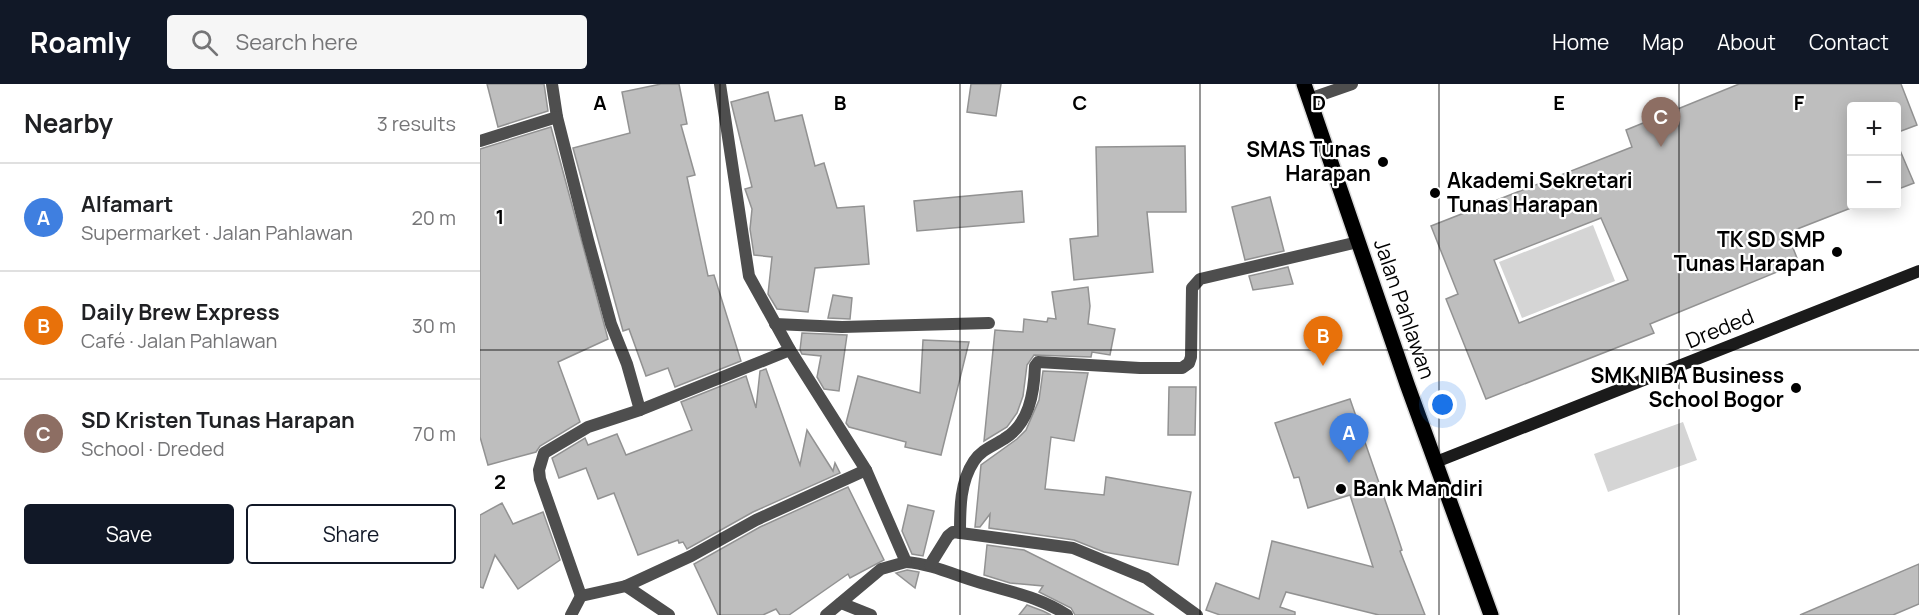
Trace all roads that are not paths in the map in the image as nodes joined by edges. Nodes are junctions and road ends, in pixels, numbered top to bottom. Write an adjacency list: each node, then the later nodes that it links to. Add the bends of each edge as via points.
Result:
1 (552, 84): 5 (street)
2 (720, 84): 10 (street, via 744,232 744,257 749,276)
3 (1352, 84): 4 (street)
4 (1307, 91): 7 (main road, Jalan Pahlawan)
5 (557, 117): 6 (street); 12 (street, via 611,324)
6 (480, 141)
7 (1358, 242): 13 (main road, Jalan Pahlawan); 15 (street, via 1200,279 1192,288 1191,357 1182,368 1038,362 1021,426 984,450 968,472 963,484)
8 (1919, 271): 13 (street, Dreded)
9 (989, 323): 10 (street, via 842,327)
10 (775, 324): 11 (street)
11 (790, 350): 12 (street); 14 (street)
12 (640, 410): 19 (street, via 588,427 549,449 540,461 540,479)
13 (1436, 462): 27 (main road, Jalan Pahlawan)
14 (866, 470): 16 (street); 18 (street)
15 (960, 533): 17 (street, via 948,536); 26 (street, via 1073,548 1146,578)
16 (906, 562): 17 (street); 20 (street, via 881,569)
17 (930, 565): 25 (street, via 982,584 1020,592)
18 (626, 586): 19 (street); 22 (street)
19 (581, 596): 21 (street)
20 (841, 603): 23 (street); 24 (street)
21 (571, 615)
22 (669, 615)
23 (826, 615)
24 (871, 615)
25 (1067, 615)
26 (1197, 615)
27 (1491, 615)

